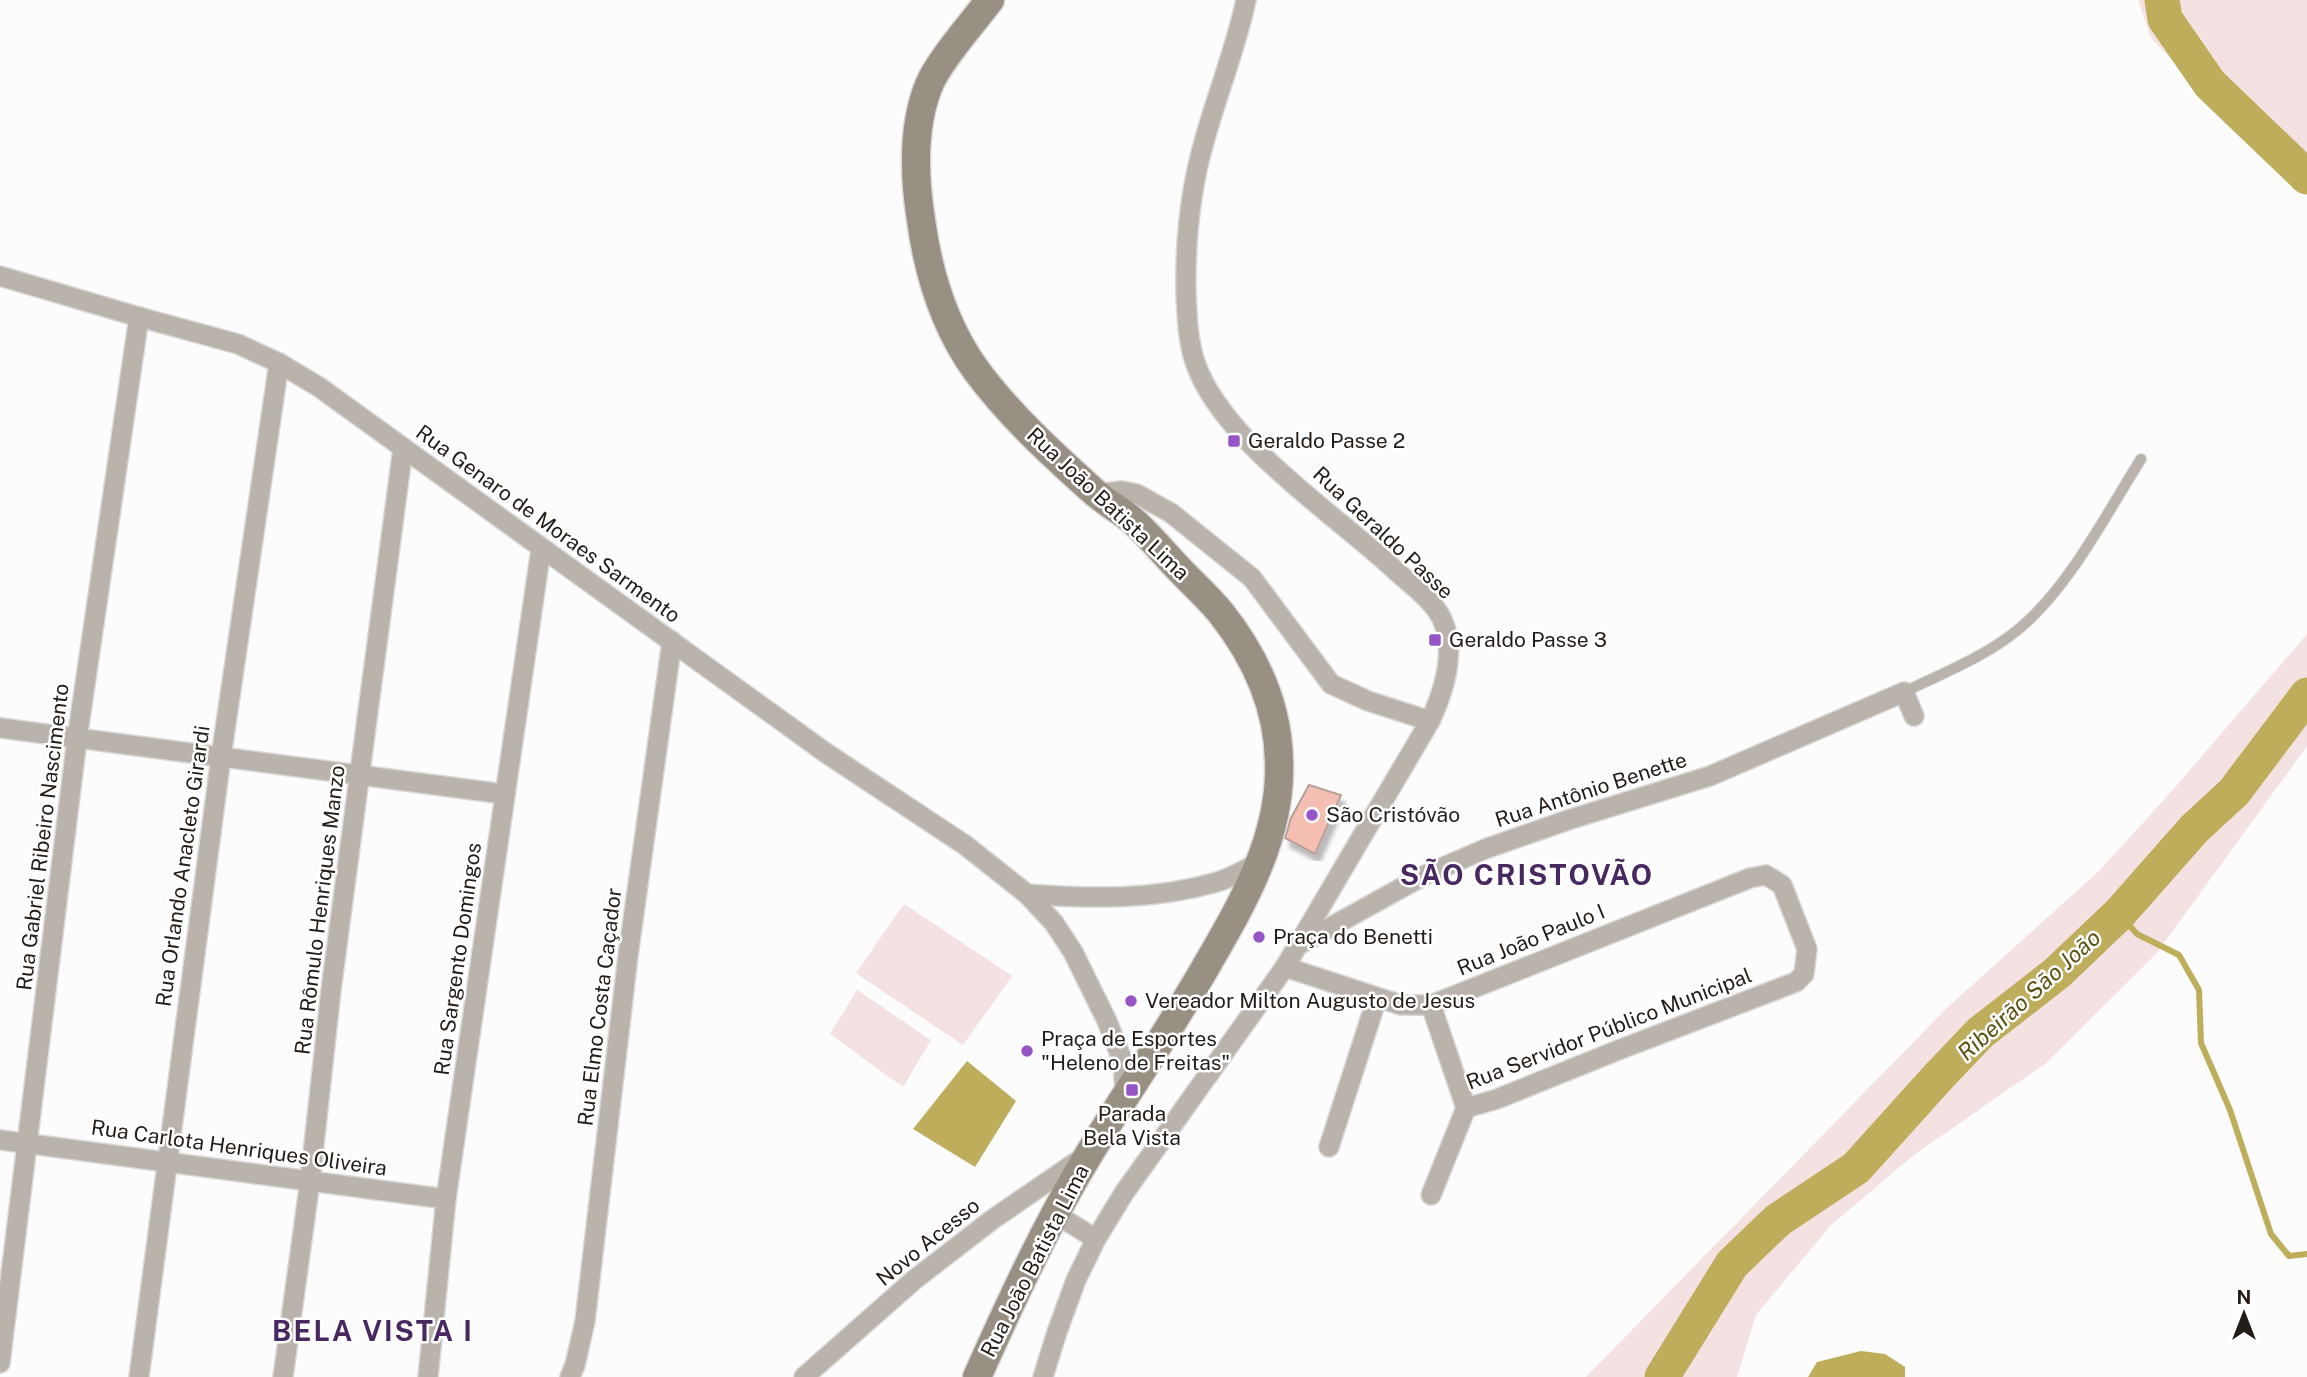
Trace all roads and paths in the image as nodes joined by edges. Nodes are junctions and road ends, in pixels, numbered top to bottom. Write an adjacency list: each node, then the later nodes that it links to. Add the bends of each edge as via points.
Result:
1 (990, 0): 8 (street, Rua João Batista Lima, via 930,82 920,114 917,197 924,244 948,323 974,367 1011,413)
2 (1246, 0): 13 (street, Rua Geraldo Passe, via 1192,197 1186,265 1195,361 1214,400 1255,449 1368,545 1441,618 1448,639 1448,663 1441,699)
3 (0, 276): 4 (street, Rua Genaro de Moraes Sarmento)
4 (139, 317): 5 (street, Rua Genaro de Moraes Sarmento, via 238,344); 15 (street, Rua Gabriel Ribeiro Nascimento)
5 (279, 363): 6 (street, Rua Genaro de Moraes Sarmento); 16 (street, Rua Orlando Anacleto Girardi)
6 (403, 448): 9 (street, Rua Genaro de Moraes Sarmento); 17 (street, Rua Rômulo Henriques Manzo)
7 (2141, 459): 11 (lane, via 2052,595 2021,627 1976,657)
8 (1096, 494): 13 (street, via 1138,494 1171,513 1252,578 1331,684); 19 (street, Rua João Batista Lima, via 1133,521 1221,614 1267,691 1280,760 1278,795)
9 (541, 548): 10 (street, Rua Genaro de Moraes Sarmento); 18 (street, Rua Sargento Domingos)
10 (672, 641): 20 (street, Rua Genaro de Moraes Sarmento, via 826,753 965,845); 42 (street, Rua Elmo Costa Caçador, via 628,956 585,1321)
11 (1904, 692): 12 (street); 21 (street, Rua Antônio Benette, via 1710,776 1485,849 1423,876)
12 (1914, 716)
13 (1430, 721): 21 (street, Rua Geraldo Passe)
14 (0, 728): 15 (street)
15 (77, 739): 16 (street); 29 (street, Rua Gabriel Ribeiro Nascimento)
16 (220, 757): 17 (street); 32 (street, Rua Orlando Anacleto Girardi)
17 (361, 775): 18 (street); 33 (street, Rua Rômulo Henriques Manzo)
18 (504, 794): 35 (street, Rua Sargento Domingos)
19 (1262, 861): 20 (street, via 1220,881 1181,891 1080,897); 26 (street, Rua João Batista Lima, via 1241,907)
20 (1027, 894): 26 (street, Rua Genaro de Moraes Sarmento, via 1073,952 1107,1021 1123,1062)
21 (1299, 944): 23 (street, Rua Geraldo Passe)
22 (1807, 949): 25 (street, Rua João Paulo I, via 1782,885 1766,875); 27 (street, Rua Servidor Público Municipal, via 1804,974 1796,982)
23 (1286, 967): 24 (street, Rua João Paulo I); 37 (street, Rua Geraldo Passe)
24 (1377, 998): 25 (street, Rua João Paulo I, via 1401,1005); 30 (street)
25 (1431, 1005): 27 (street, Rua Servidor Público Municipal)
26 (1125, 1096): 31 (street, Rua João Batista Lima)
27 (1466, 1108): 34 (street)
28 (0, 1140): 29 (street, Rua Carlota Henriques Oliveira)
29 (26, 1143): 32 (street, Rua Carlota Henriques Oliveira); 38 (street, Rua Gabriel Ribeiro Nascimento)
30 (1329, 1147)
31 (1089, 1154): 36 (street, Rua João Batista Lima); 43 (street, Novo Acesso, via 914,1280)
32 (167, 1161): 33 (street, Rua Carlota Henriques Oliveira); 39 (street, Rua Orlando Anacleto Girardi)
33 (310, 1181): 35 (street, Rua Carlota Henriques Oliveira); 40 (street, Rua Rômulo Henriques Manzo)
34 (1431, 1195)
35 (446, 1199): 41 (street, Rua Sargento Domingos)
36 (1054, 1213): 37 (street); 44 (street, Rua João Batista Lima)
37 (1096, 1239): 45 (street, Rua Geraldo Passe, via 1076,1280)
38 (0, 1363)
39 (139, 1377)
40 (283, 1377)
41 (428, 1377)
42 (570, 1377)
43 (804, 1377)
44 (977, 1377)
45 (1043, 1377)

